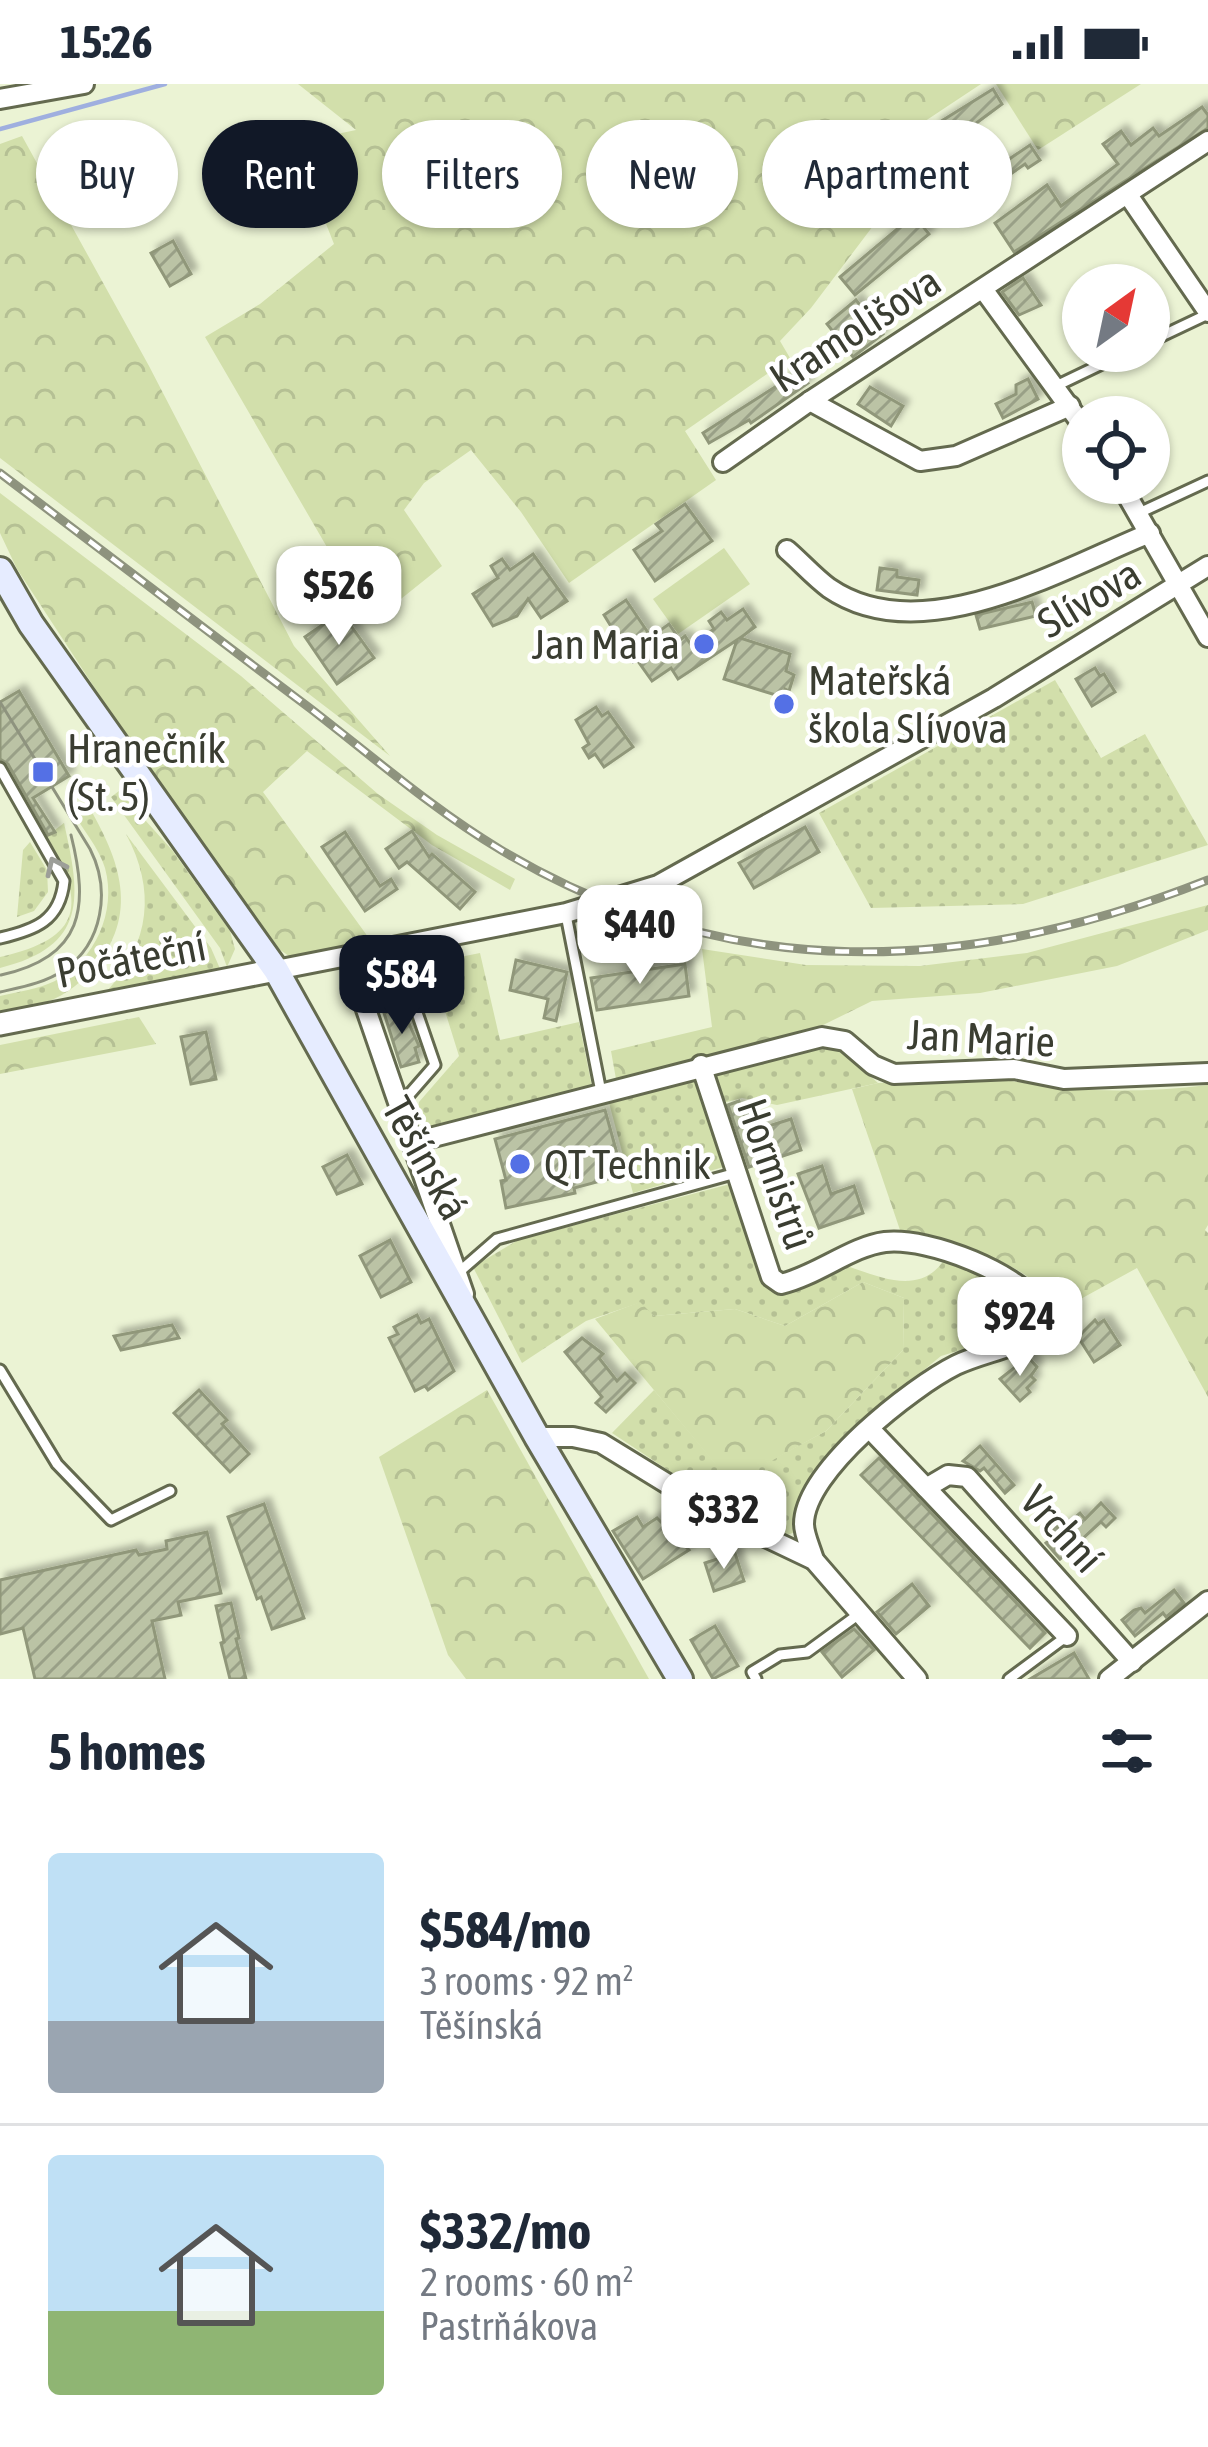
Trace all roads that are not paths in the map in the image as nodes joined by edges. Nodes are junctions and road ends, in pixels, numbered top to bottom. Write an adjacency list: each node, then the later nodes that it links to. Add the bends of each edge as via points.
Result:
1 (85, 84): 2 (street)
2 (0, 99)
3 (1208, 141): 4 (street, Kramolišova)
4 (1128, 195): 5 (street, Kramolišova); 6 (street)
5 (983, 289): 9 (street); 11 (street, Kramolišova)
6 (1208, 313): 7 (lane)
7 (1170, 331)
8 (1085, 372): 9 (lane)
9 (1056, 386): 10 (street)
10 (1063, 396)
11 (810, 400): 12 (street, via 920,461 956,456); 13 (street, Kramolišova)
12 (1062, 410)
13 (723, 462)
14 (1208, 481): 16 (lane)
15 (1134, 504): 16 (street)
16 (1139, 512): 17 (street)
17 (1150, 533): 18 (street, via 940,611 860,602 830,589); 21 (street)
18 (787, 550)
19 (1208, 566): 21 (street, Slívova)
20 (0, 572): 27 (main road, Těšínská)
21 (1178, 586): 22 (street); 24 (street, Slívova, via 658,886)
22 (1208, 637)
23 (0, 768): 25 (lane, one-way to 23, via 42,926 62,899 64,881)
24 (566, 913): 26 (street, Slívova); 32 (lane)
25 (0, 938)
26 (348, 957): 27 (street, Slívova); 28 (street)
27 (276, 970): 29 (street, Počáteční); 36 (main road, Těšínská)
28 (358, 988): 33 (street); 33 (lane, via 413,1001 435,1064)
29 (0, 1024)
30 (701, 1066): 31 (street, Jan Marie, via 822,1036 894,1074 1013,1070 1064,1079); 32 (street, Jan Marie); 35 (street, Hormistrů)
31 (1208, 1072)
32 (601, 1092): 34 (street, Jan Marie)
33 (401, 1104): 34 (street)
34 (414, 1142): 36 (street)
35 (736, 1173): 36 (lane, via 496,1239); 38 (street, Hormistrů, via 771,1277 781,1283 882,1242 919,1244 1007,1276 1044,1310 1042,1330 1029,1339 953,1367)
36 (454, 1276): 39 (main road, Těšínská)
37 (0, 1370): 41 (lane, via 58,1464 111,1520)
38 (870, 1429): 40 (street); 42 (street, Hormistrů, via 809,1498 804,1525)
39 (537, 1437): 42 (street, via 601,1443 715,1513); 47 (main road, Těšínská)
40 (926, 1488): 45 (street); 46 (street, Vrchní, via 948,1475 967,1477)
41 (170, 1491)
42 (814, 1560): 44 (street)
43 (1208, 1601): 46 (street)
44 (861, 1612): 48 (lane, via 807,1652 780,1655 752,1672); 49 (street)
45 (1067, 1636): 50 (lane)
46 (1132, 1662): 51 (street)
47 (680, 1679)
48 (756, 1679)
49 (917, 1679)
50 (1009, 1679)
51 (1109, 1679)

